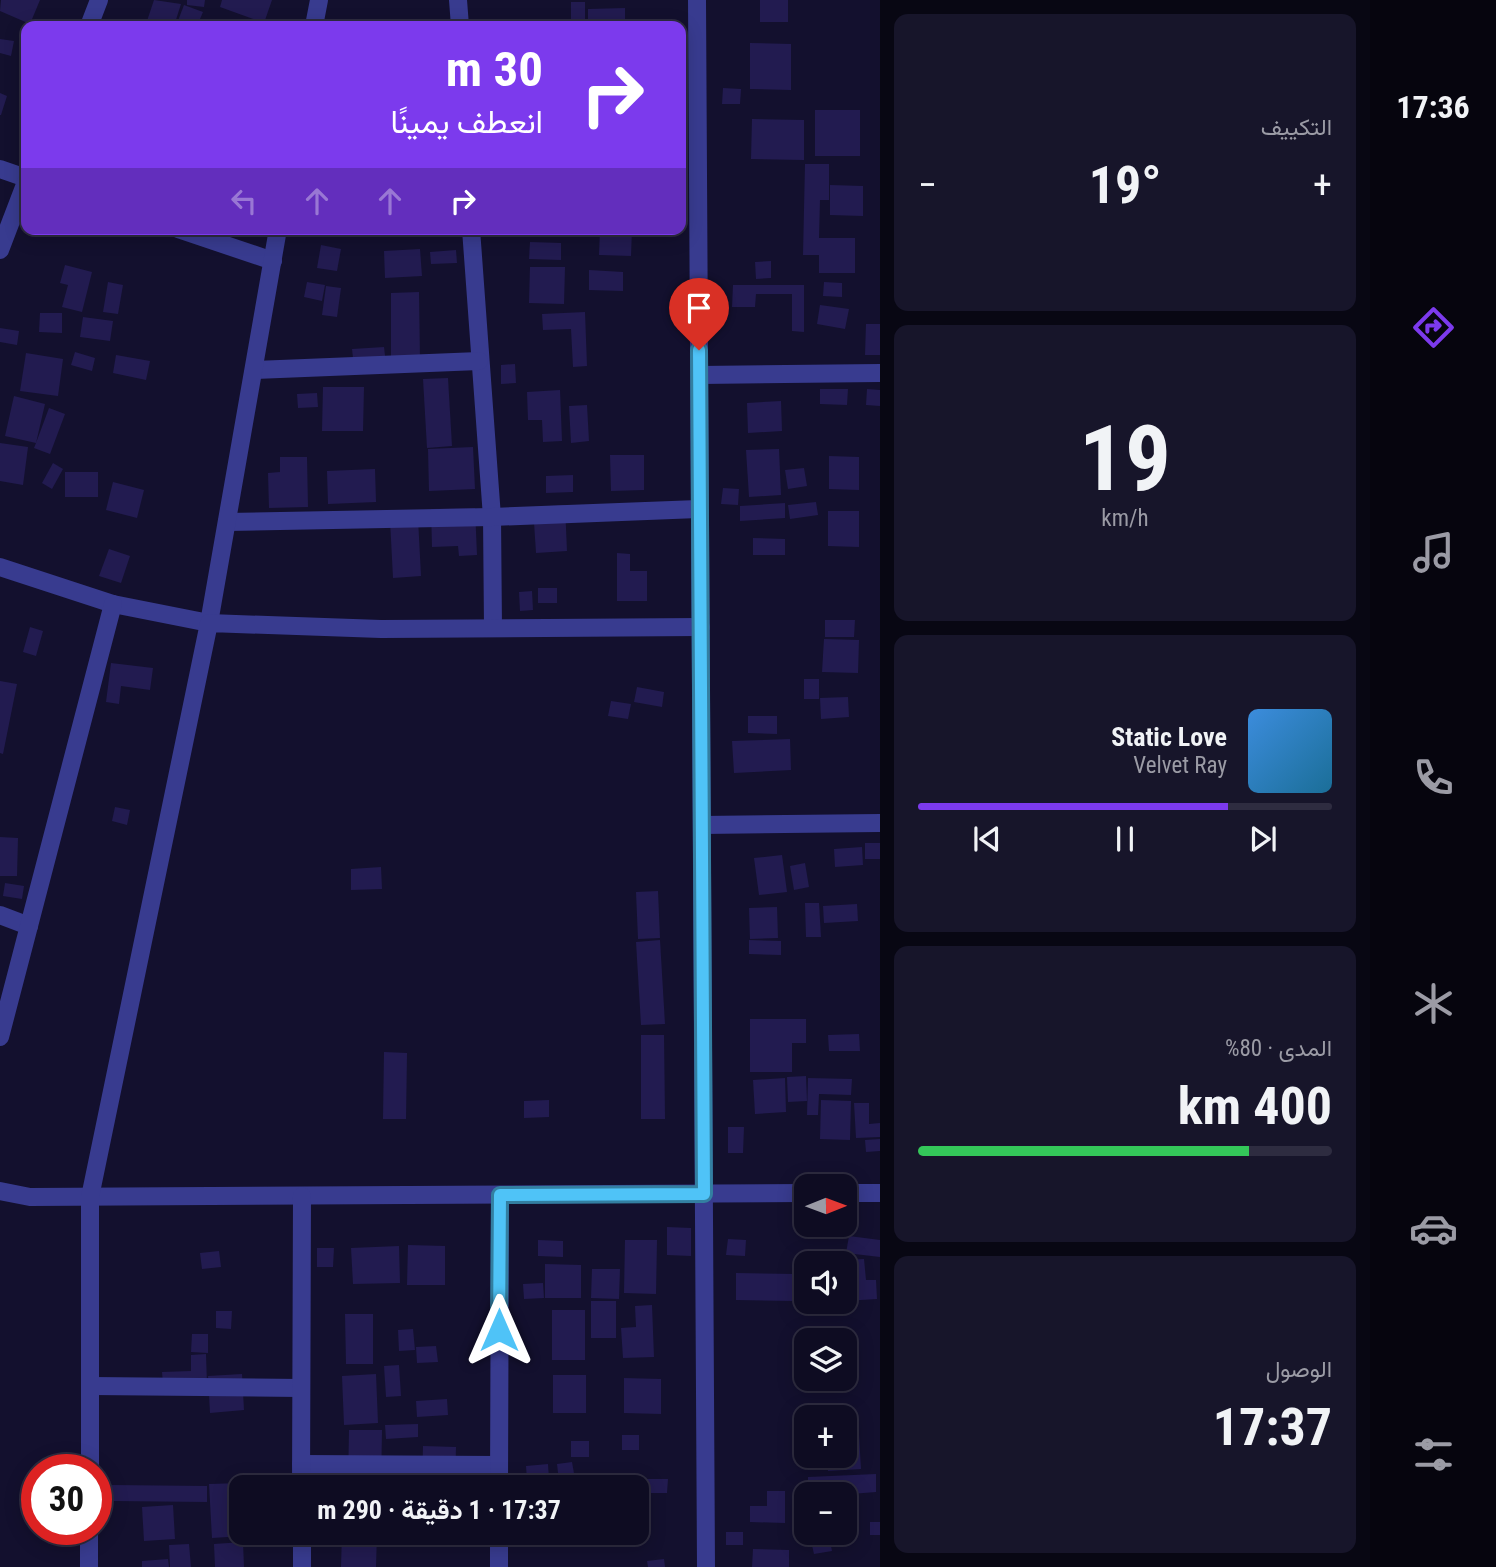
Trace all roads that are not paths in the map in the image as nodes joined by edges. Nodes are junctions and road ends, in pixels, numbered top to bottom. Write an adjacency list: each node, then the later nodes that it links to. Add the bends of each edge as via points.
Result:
1 (99, 0): 5 (street)
2 (319, 0): 6 (street)
3 (458, 0): 7 (street)
4 (697, 0): 8 (street)
5 (91, 21)
6 (315, 21)
7 (460, 21)
8 (689, 118): 20 (street)
9 (0, 169): 10 (street)
10 (21, 178)
11 (21, 193): 15 (street)
12 (196, 235): 16 (street)
13 (277, 235): 16 (street)
14 (471, 235): 17 (street)
15 (0, 250)
16 (273, 261): 18 (street)
17 (479, 361): 18 (street); 22 (street)
18 (255, 370): 23 (street)
19 (880, 373): 20 (street)
20 (700, 375): 21 (street)
21 (698, 509): 22 (street); 27 (street)
22 (492, 517): 23 (street); 28 (street)
23 (227, 522): 26 (street)
24 (0, 567): 25 (street)
25 (113, 604): 26 (street); 32 (street)
26 (209, 623): 28 (street); 41 (street)
27 (701, 627): 28 (street); 30 (street)
28 (494, 628)
29 (880, 823): 30 (street)
30 (702, 825): 38 (street)
31 (0, 915): 32 (street)
32 (29, 926): 33 (street)
33 (0, 1037)
34 (0, 1191): 41 (street, via 30,1197)
35 (794, 1193): 38 (street)
36 (858, 1193): 37 (street)
37 (880, 1193)
38 (704, 1194): 39 (street); 55 (street)
39 (500, 1195): 40 (street); 46 (street)
40 (302, 1196): 41 (street); 43 (street)
41 (90, 1197): 42 (street)
42 (91, 1386): 43 (street); 44 (street)
43 (301, 1388): 45 (street)
44 (90, 1454)
45 (302, 1464): 46 (street); 47 (street)
46 (499, 1465): 48 (street)
47 (302, 1475)
48 (499, 1475)
49 (89, 1545): 52 (street)
50 (302, 1545): 53 (street)
51 (499, 1545): 54 (street)
52 (89, 1567)
53 (302, 1567)
54 (499, 1567)
55 (706, 1567)

